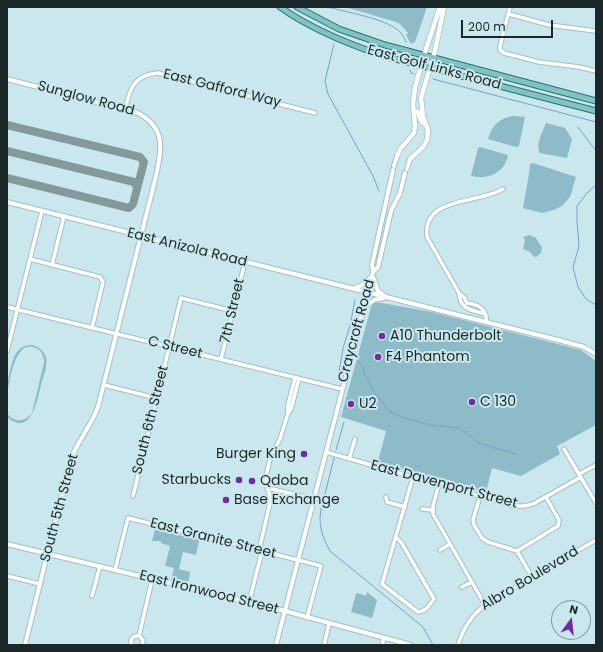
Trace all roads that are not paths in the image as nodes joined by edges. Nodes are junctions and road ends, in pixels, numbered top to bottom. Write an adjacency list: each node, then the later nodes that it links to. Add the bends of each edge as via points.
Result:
1 (280, 7): 10 (main road, East Golf Links Road, via 294,17 360,48)
2 (296, 7): 8 (main road, East Golf Links Road, via 339,29)
3 (440, 7): 8 (main road)
4 (444, 7): 9 (main road)
5 (510, 7): 6 (street)
6 (508, 14): 7 (street, via 549,25); 12 (street, via 500,46 504,53 539,62)
7 (596, 31)
8 (424, 55): 9 (main road, East Golf Links Road); 10 (main road)
9 (432, 57): 11 (main road); 14 (main road, East Golf Links Road)
10 (421, 65): 11 (main road, East Golf Links Road); 16 (main road, via 415,87)
11 (429, 68): 17 (main road, East Golf Links Road); 19 (main road, via 421,98 422,116)
12 (596, 71)
13 (7, 79): 15 (street, Sunglow Road)
14 (596, 101)
15 (125, 109): 18 (street, East Gafford Way, via 135,82 146,75 158,73); 26 (street, Sunglow Road, via 138,113 152,124 161,147)
16 (414, 111): 19 (main road, via 418,112 421,121); 20 (main road, via 414,133)
17 (596, 111)
18 (315, 113)
19 (427, 126): 21 (main road, via 426,142)
20 (397, 156): 30 (street, via 372,265)
21 (410, 159): 30 (street, via 400,193 391,211 378,266)
22 (503, 189): 33 (street, via 442,208 431,216 428,222 427,237)
23 (7, 202): 24 (street, East Anizola Road)
24 (42, 211): 25 (street, East Anizola Road); 27 (street)
25 (64, 216): 26 (street, East Anizola Road); 29 (street)
26 (140, 236): 28 (street, East Anizola Road); 42 (street, South 5th Street)
27 (30, 259): 29 (street); 37 (street)
28 (245, 262): 31 (street, East Anizola Road); 38 (street, 7th Street)
29 (52, 265): 41 (street, via 100,277 103,282)
30 (373, 274): 31 (street, via 363,285); 32 (street, Craycroft Road); 34 (street, via 378,291)
31 (350, 288): 32 (street, East Anizola Road)
32 (368, 293): 34 (street, East Anizola Road); 36 (street, Craycroft Road)
33 (459, 293): 39 (street, via 467,303 479,306); 39 (street, via 459,299 465,307)
34 (387, 298): 36 (street, via 374,300); 40 (street, East Anizola Road)
35 (7, 307): 37 (street, C Street)
36 (364, 308): 49 (street, Craycroft Road)
37 (18, 309): 41 (street, C Street); 44 (street)
38 (233, 311): 43 (street, South 6th Street, via 181,298); 46 (street, 7th Street)
39 (485, 314): 40 (street)
40 (486, 322): 45 (street, East Anizola Road, via 562,340)
41 (92, 328): 42 (street, C Street)
42 (117, 334): 43 (street, C Street); 48 (street, South 5th Street)
43 (169, 346): 46 (street, C Street); 50 (street, South 6th Street)
44 (7, 351)
45 (596, 354)
46 (221, 359): 47 (street, C Street)
47 (297, 378): 49 (street, C Street); 59 (street, via 291,409 270,461 266,479)
48 (104, 385): 50 (street); 76 (street, South 5th Street, via 94,419 70,461)
49 (342, 389): 53 (street, Craycroft Road)
50 (156, 398): 60 (street, South 6th Street)
51 (355, 438): 54 (street)
52 (564, 449): 56 (street)
53 (326, 452): 54 (street, East Davenport Street); 64 (street, Craycroft Road)
54 (349, 459): 57 (street, East Davenport Street)
55 (596, 465): 56 (street, East Davenport Street)
56 (580, 476): 63 (street, East Davenport Street); 65 (street)
57 (413, 477): 58 (street, East Davenport Street); 66 (street)
58 (439, 484): 61 (street, East Davenport Street); 68 (street)
59 (268, 488): 64 (street); 74 (street, via 271,499)
60 (133, 496)
61 (480, 496): 63 (street, East Davenport Street, via 520,507); 75 (street, via 473,520 482,538)
62 (386, 497): 66 (street, via 387,502)
63 (546, 497): 75 (street, via 559,520 558,526)
64 (314, 499): 77 (street, Craycroft Road)
65 (596, 502)
66 (405, 507): 69 (street)
67 (422, 509): 68 (street)
68 (432, 510): 72 (street)
69 (397, 538): 69 (street, via 382,584 418,612 422,612 434,599)
70 (596, 540): 81 (street, Albro Boulevard)
71 (7, 544): 76 (street, East Ironwood Street)
72 (450, 544): 73 (street); 83 (street)
73 (440, 550)
74 (260, 551): 77 (street, East Granite Street); 79 (street, East Granite Street, via 128,518); 87 (street)
75 (517, 551): 81 (street)
76 (48, 554): 78 (street, East Ironwood Street); 84 (street, South 5th Street)
77 (298, 560): 89 (street, Craycroft Road); 90 (street, East Granite Street, via 321,566)
78 (100, 566): 79 (street, East Ironwood Street); 86 (street)
79 (115, 570): 82 (street, East Ironwood Street)
80 (7, 576): 84 (street)
81 (532, 577): 88 (street, Albro Boulevard)
82 (152, 580): 87 (street, East Ironwood Street); 92 (street)
83 (472, 582): 85 (street); 88 (street)
84 (40, 584): 94 (street, South 5th Street)
85 (462, 587)
86 (92, 596)
87 (249, 603): 89 (street, East Ironwood Street)
88 (485, 605): 101 (street, Albro Boulevard, via 469,620)
89 (285, 612): 90 (street, East Ironwood Street); 97 (street, Craycroft Road)
90 (307, 618): 91 (street, East Ironwood Street)
91 (329, 624): 93 (street, East Ironwood Street); 98 (street)
92 (139, 636): 95 (street, via 132,638); 96 (street, via 143,640)
93 (384, 638): 99 (street); 100 (street, East Ironwood Street)
94 (25, 645)
95 (132, 645)
96 (142, 645)
97 (276, 645)
98 (324, 645)
99 (382, 645)
100 (411, 645)
101 (458, 645)

